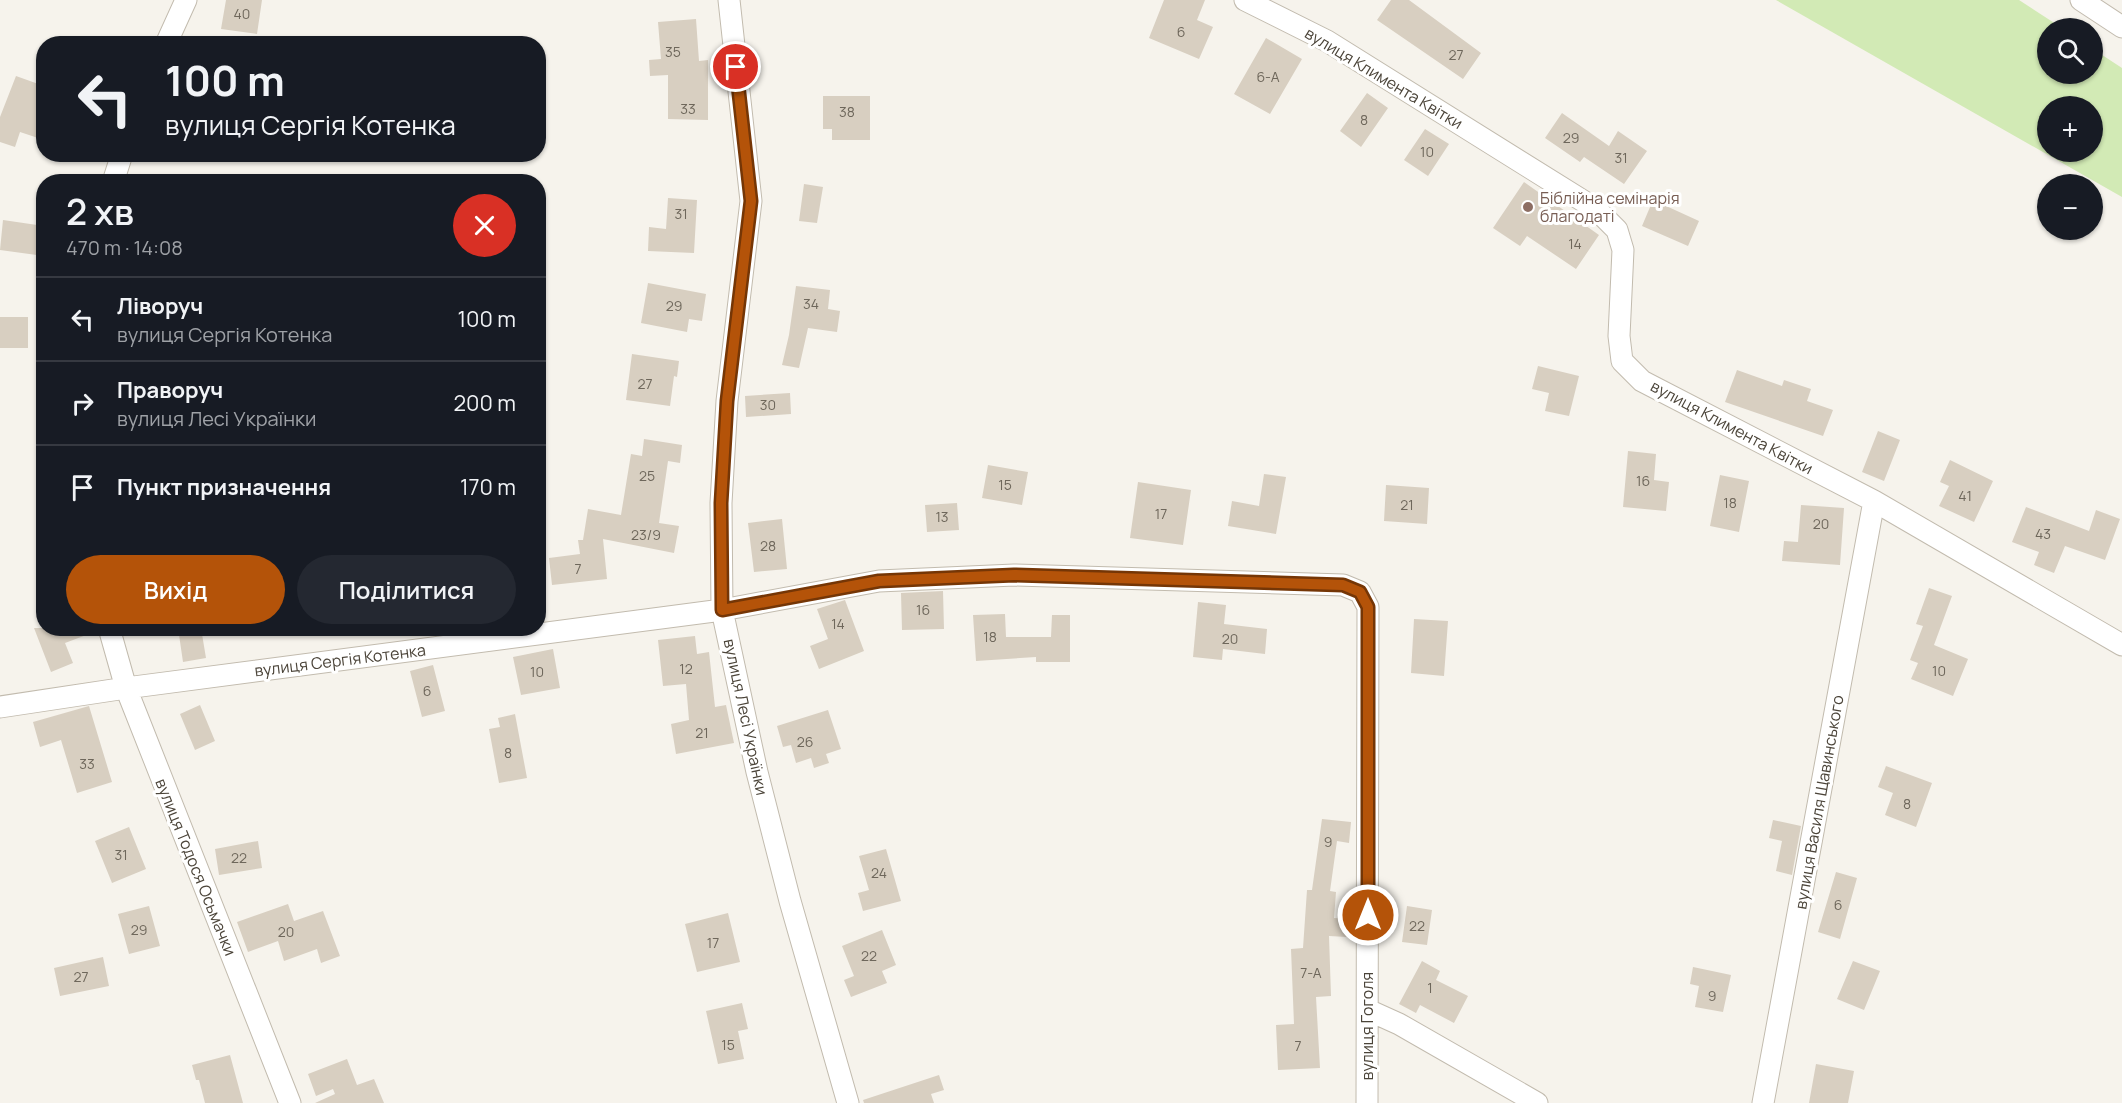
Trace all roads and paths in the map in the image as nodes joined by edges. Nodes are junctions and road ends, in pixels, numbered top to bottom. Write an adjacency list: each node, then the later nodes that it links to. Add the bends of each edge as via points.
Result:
1 (186, 0): 6 (street)
2 (729, 0): 9 (street, вулиця Лесі Українки, via 751,201 727,401 721,503)
3 (1245, 0): 7 (street, вулиця Климента Квітки, via 1327,41 1596,209 1617,230 1623,250 1619,336 1622,361 1642,381)
4 (2081, 0): 5 (street)
5 (2122, 27)
6 (170, 36)
7 (1874, 501): 13 (street, вулиця Климента Квітки); 21 (street, вулиця Василя Щавинського)
8 (1360, 592): 9 (street, вулиця Сергія Котенка, via 1343,585 1014,575 879,581); 16 (street, вулиця Гоголя, via 1368,607)
9 (722, 610): 10 (street, вулиця Сергія Котенка); 18 (street, вулиця Лесі Українки, via 757,772)
10 (546, 633)
11 (111, 636): 14 (street, вулиця Тодося Осьмачки)
12 (523, 636): 14 (street, вулиця Сергія Котенка)
13 (2122, 645)
14 (126, 688): 15 (street, вулиця Сергія Котенка); 17 (street, вулиця Тодося Осьмачки)
15 (0, 707)
16 (1368, 1010): 19 (street, вулиця Гоголя); 20 (street)
17 (290, 1103)
18 (848, 1103)
19 (1366, 1103)
20 (1537, 1103)
21 (1763, 1103)

